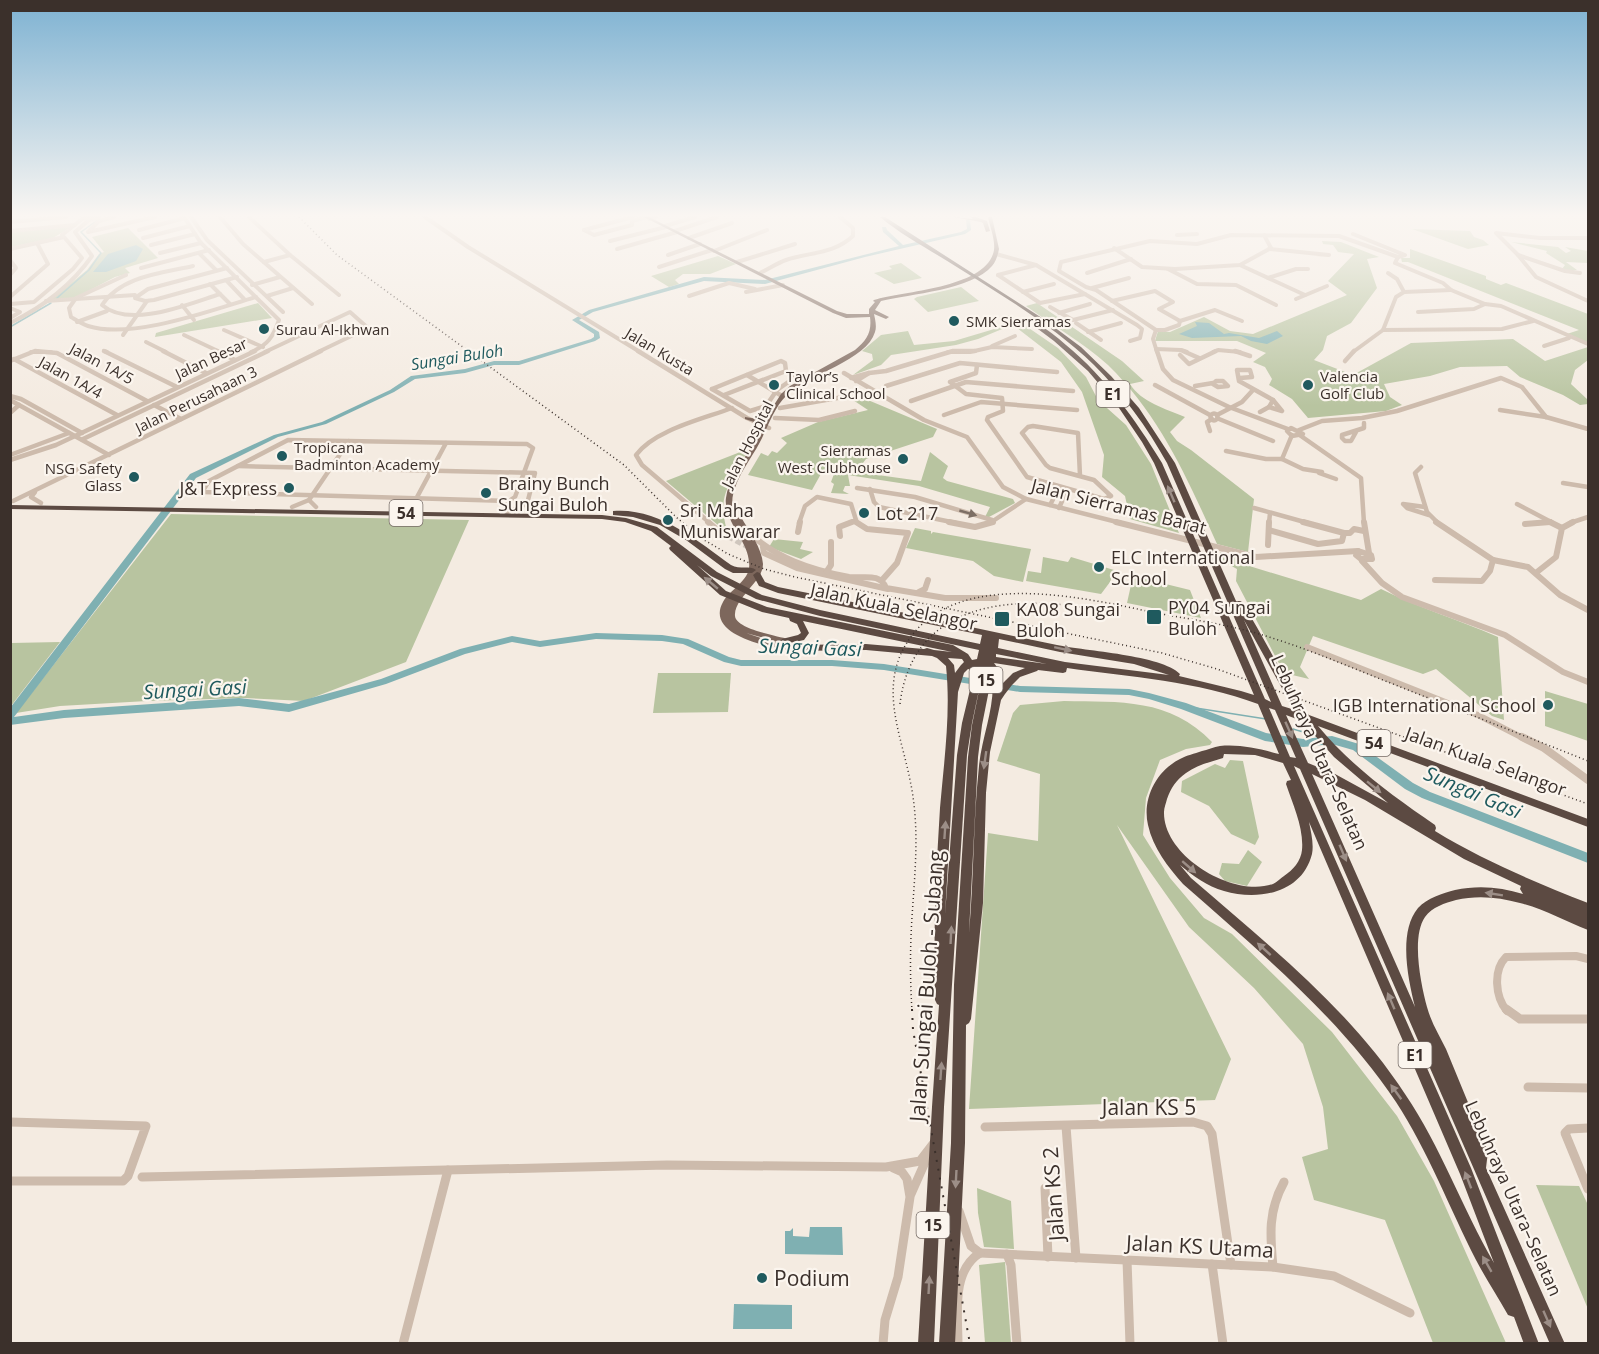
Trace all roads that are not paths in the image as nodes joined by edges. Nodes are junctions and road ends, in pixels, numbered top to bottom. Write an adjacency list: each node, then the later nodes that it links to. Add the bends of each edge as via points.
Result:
1 (29, 280): 47 (street)
2 (60, 280): 63 (street, via 31,303)
3 (70, 280): 53 (street)
4 (115, 280): 51 (street)
5 (141, 280): 49 (street)
6 (179, 280): 42 (street)
7 (226, 280): 30 (street); 52 (street)
8 (240, 280): 32 (street, Jalan Besar)
9 (251, 280): 26 (street)
10 (271, 280): 26 (street)
11 (283, 280): 33 (street)
12 (321, 280): 43 (street)
13 (523, 280): 124 (street, Jalan Kusta)
14 (774, 280): 27 (main road)
15 (962, 280): 73 (main road, Jalan Hospital, via 879,300)
16 (974, 280): 28 (highway, Lebuhraya Utara–Selatan / E1)
17 (1006, 280): 38 (street)
18 (1062, 280): 41 (street)
19 (1075, 280): 35 (street)
20 (1121, 280): 35 (street)
21 (1188, 280): 62 (street, via 1194,284 1232,284)
22 (1272, 280): 44 (street)
23 (1398, 280): 39 (street)
24 (1436, 280): 36 (street)
25 (1543, 280): 56 (street)
26 (255, 284): 32 (street); 45 (street)
27 (780, 284): 34 (street); 68 (main road)
28 (980, 284): 244 (highway, Lebuhraya Utara–Selatan / E1, via 1063,335 1099,368 1149,425 1171,463); 263 (highway, Lebuhraya Utara–Selatan / E1, one-way to 28, via 1158,463 1120,403 1089,368 1053,336)
29 (1054, 284): 38 (street)
30 (210, 285): 40 (street); 54 (street)
31 (1327, 286): 44 (street)
32 (246, 287): 48 (street, Jalan Besar)
33 (293, 288): 45 (street); 58 (street)
34 (755, 289): 37 (street); 46 (street, via 729,283)
35 (1091, 289): 55 (street)
36 (1451, 290): 39 (street); 60 (street)
37 (746, 292)
38 (1023, 292): 41 (street, via 1045,304)
39 (1404, 292): 85 (street, via 1395,297)
40 (220, 294): 57 (street); 61 (street)
41 (1085, 294): 66 (street)
42 (135, 295): 49 (street); 54 (street, via 137,300)
43 (339, 295)
44 (1305, 295): 50 (street)
45 (267, 296): 67 (street)
46 (689, 296)
47 (10, 297)
48 (256, 297): 52 (street); 98 (street, Jalan Besar, via 279,320 273,337)
49 (105, 298): 51 (street); 65 (street, via 102,305)
50 (1296, 299)
51 (73, 300): 53 (street); 79 (street, via 69,313)
52 (245, 300): 57 (street)
53 (45, 301): 80 (street)
54 (147, 301): 71 (street)
55 (1112, 301): 76 (street, via 1155,291 1173,302 1159,309); 84 (street)
56 (1588, 301)
57 (230, 304): 72 (street)
58 (312, 304)
59 (1090, 304): 70 (street)
60 (1485, 304): 69 (street, via 1474,309); 78 (street, via 1497,305)
61 (182, 305): 71 (street); 72 (street)
62 (1276, 305)
63 (10, 306): 74 (street, via 20,312)
64 (1050, 307): 70 (street)
65 (107, 311): 71 (street); 79 (street)
66 (1114, 311): 70 (street, via 1076,320); 86 (street, via 1076,323); 93 (street, via 1142,329 1140,338)
67 (283, 312)
68 (835, 312): 73 (main road); 73 (main road, via 845,318)
69 (1418, 312)
70 (1059, 313)
71 (138, 315): 82 (street)
72 (189, 315): 75 (street); 82 (street)
73 (870, 317): 73 (main road, via 885,317 874,312); 111 (main road, Jalan Hospital, via 872,336)
74 (10, 318)
75 (194, 320)
76 (1180, 321): 77 (street, via 1215,310); 84 (street, via 1179,325)
77 (1242, 321)
78 (1533, 321): 85 (street, via 1502,329); 90 (street)
79 (77, 322): 82 (street, via 98,328)
80 (11, 323)
81 (1121, 323): 86 (street)
82 (128, 328): 87 (street)
83 (224, 330): 98 (street)
84 (1156, 330): 101 (street)
85 (1383, 330): 108 (street)
86 (1088, 332): 92 (street)
87 (123, 335)
88 (183, 335): 107 (street)
89 (1015, 336): 91 (street)
90 (1570, 338): 95 (street); 97 (street)
91 (1008, 339): 96 (street); 100 (street)
92 (1101, 340)
93 (1130, 341)
94 (146, 342): 113 (street)
95 (1588, 344)
96 (992, 346): 100 (street); 116 (street, via 952,352)
97 (1544, 346)
98 (263, 347): 107 (street, Jalan Besar)
99 (1032, 349): 100 (street)
100 (1021, 350)
101 (1156, 350): 105 (street, via 1181,351); 137 (street, via 1163,369 1173,380)
102 (104, 351): 122 (street)
103 (1180, 355): 105 (street, via 1189,364)
104 (1250, 357): 105 (street, via 1222,350)
105 (1199, 358)
106 (12, 360): 132 (street, Jalan 1A/5, via 35,351 57,353); 145 (street, Jalan 1A/4)
107 (235, 360): 113 (street, Jalan Besar)
108 (1345, 361)
109 (977, 364): 112 (street); 120 (street, via 958,364); 123 (street, via 976,373 950,381)
110 (786, 371): 115 (street, via 782,361); 117 (street); 128 (street, via 794,378)
111 (820, 372): 118 (main road, Jalan Hospital); 128 (main road, Jalan Hospital)
112 (1057, 372)
113 (206, 373): 122 (street, Jalan Besar)
114 (844, 373): 116 (street, Jalan Sierramas Barat)
115 (747, 375): 117 (street); 127 (street, via 712,387)
116 (854, 379): 193 (street, Jalan Sierramas Barat, via 924,420 967,437 1003,487)
117 (758, 382): 127 (street); 128 (street)
118 (804, 384): 128 (main road); 128 (main road, Jalan Hospital, via 787,398)
119 (1155, 385): 148 (street)
120 (886, 386)
121 (1195, 386): 125 (street, via 1240,379)
122 (177, 387): 132 (street, Jalan Besar)
123 (954, 387): 126 (street, via 975,382); 133 (street); 134 (street, via 966,394 1000,397)
124 (701, 390): 139 (street, Jalan Kusta); 139 (street, Jalan Kusta)
125 (1253, 390): 131 (street); 137 (street, via 1242,402)
126 (1073, 391)
127 (724, 395): 128 (street, via 749,411)
128 (780, 397): 130 (street); 147 (main road, Jalan Hospital)
129 (10, 398): 135 (street); 161 (street, via 38,408)
130 (843, 398)
131 (1273, 400): 138 (street); 138 (street, via 1282,411)
132 (147, 401): 145 (street, Jalan Besar)
133 (911, 401)
134 (1003, 404): 140 (street); 146 (street, via 981,402); 187 (street, via 1002,412 987,420 1027,477)
135 (19, 405): 144 (street); 162 (street)
136 (154, 405): 152 (street); 152 (street, Jalan Perusahaan 3, via 350,312 368,328); 165 (street)
137 (1229, 407): 149 (street); 157 (street)
138 (1269, 407): 143 (street)
139 (729, 409): 151 (street, Jalan Kusta); 155 (street, Jalan Kusta); 170 (street); 170 (street)
140 (1077, 410)
141 (1500, 410): 150 (street)
142 (855, 411): 147 (street, via 819,420)
143 (1260, 412)
144 (10, 413)
145 (117, 415): 161 (street, Jalan Besar)
146 (944, 415)
147 (772, 417): 151 (main road, via 757,421); 156 (main road, Jalan Hospital)
148 (1211, 417): 149 (street); 160 (street, via 1207,422)
149 (1218, 417): 167 (street)
150 (1546, 417): 153 (street, via 1526,391 1501,378 1386,414); 158 (street)
151 (747, 418): 156 (street, Jalan Kusta)
152 (181, 419): 172 (street, Jalan Perusahaan 3)
153 (1345, 419): 154 (street, via 1356,432 1364,428); 159 (street, via 1317,421)
154 (1364, 423)
155 (755, 426): 156 (street, Jalan Kusta); 168 (main road)
156 (765, 429): 168 (main road, Jalan Hospital); 218 (main road, Jalan Hospital, via 736,491 734,504)
157 (1288, 429): 159 (street); 163 (street)
158 (1588, 429)
159 (1299, 430): 164 (street)
160 (1210, 431)
161 (82, 433): 162 (street, Jalan Besar)
162 (72, 435): 165 (street); 173 (street, Jalan Besar, via 56,445)
163 (1292, 435): 164 (street); 174 (street)
164 (1301, 436): 223 (street, via 1361,477)
165 (83, 439): 172 (street)
166 (349, 441): 169 (street); 175 (street, via 288,440); 177 (street)
167 (1273, 441)
168 (757, 442): 231 (main road, Jalan Hospital, via 731,490 729,504 733,520)
169 (446, 443): 178 (street); 180 (street, via 527,444 533,448)
170 (646, 444): 220 (street, via 637,451 638,462)
171 (1226, 451): 174 (street)
172 (109, 455): 190 (street, Jalan Perusahaan 3)
173 (10, 457)
174 (1282, 459): 179 (street)
175 (234, 466): 177 (street); 191 (street, via 209,481 202,490 205,494)
176 (1422, 467): 203 (street, via 1415,473)
177 (331, 468): 178 (street); 191 (street)
178 (432, 470): 180 (street); 192 (street)
179 (1310, 471): 181 (street); 183 (street)
180 (524, 472): 192 (street, via 512,501); 196 (street, via 535,473)
181 (1322, 472)
182 (1080, 476): 182 (street, via 1046,465 1022,430 1033,426 1077,432); 189 (street, via 1098,482 1111,496 1104,499)
183 (1336, 479)
184 (1563, 483): 185 (street)
185 (1588, 487)
186 (857, 488): 188 (street)
187 (1059, 488): 189 (street); 198 (street)
188 (870, 489): 212 (street, one-way to 212, via 915,497); 212 (street, via 874,502 883,508 973,526 987,525)
189 (1067, 490): 204 (street)
190 (35, 491): 194 (street, Jalan Perusahaan 3); 195 (street, via 31,497)
191 (310, 498): 192 (street); 201 (street); 202 (street)
192 (416, 499)
193 (1026, 499): 198 (street, Jalan Sierramas Barat); 212 (street)
194 (11, 503): 195 (highway, 54); 199 (highway, 54, via 30,507)
195 (41, 503): 199 (highway, 54)
196 (527, 504): 206 (street); 208 (street)
197 (1517, 504): 215 (street)
198 (1050, 505): 204 (street, Jalan Sierramas Barat)
199 (162, 506): 200 (highway, 54)
200 (179, 507): 201 (highway, 54); 214 (highway, 54, via 602,517)
201 (292, 507): 202 (highway, 54)
202 (316, 507): 206 (highway, 54)
203 (1425, 507): 210 (street); 210 (street, via 1403,504)
204 (1059, 508): 229 (street, Jalan Sierramas Barat, via 1256,557 1342,552)
205 (1254, 508): 209 (street)
206 (507, 512): 208 (highway, 54)
207 (608, 512): 208 (highway, 54); 236 (highway, 54, via 644,519 666,530); 238 (highway, via 636,515 675,528 728,567)
208 (537, 513)
209 (1270, 513): 219 (street); 222 (street)
210 (1429, 515): 233 (street)
211 (1588, 517): 217 (street)
212 (992, 520)
213 (855, 521): 221 (street, via 851,504 812,498 802,511); 224 (street, via 839,527); 241 (street, via 867,529 908,533 897,562)
214 (634, 522): 236 (highway, 54, via 663,533); 248 (highway, one-way to 214, via 723,593 658,534)
215 (1550, 522): 216 (street); 217 (street)
216 (1526, 524)
217 (1562, 528): 240 (street, via 1556,557)
218 (744, 529): 227 (street); 231 (main road, Jalan Hospital)
219 (1269, 530): 222 (street, via 1318,544 1342,541); 226 (street)
220 (720, 531)
221 (798, 532)
222 (1344, 533): 223 (street, via 1354,529)
223 (1365, 533): 228 (street); 229 (street)
224 (840, 536)
225 (831, 542): 237 (street, via 831,565)
226 (1268, 545)
227 (764, 547): 230 (street, via 762,552); 234 (street)
228 (1369, 553): 229 (street); 232 (street)
229 (1359, 555): 232 (street); 239 (street)
230 (770, 556): 231 (street); 235 (street)
231 (755, 558): 238 (main road)
232 (1371, 560): 239 (street)
233 (1493, 560): 240 (street); 243 (street, via 1482,581)
234 (803, 563): 235 (street); 237 (street)
235 (794, 567): 242 (street, via 910,592 922,591)
236 (713, 570): 246 (highway, Jalan Kuala Selangor / 54, via 763,592); 256 (highway, Jalan Kuala Selangor / 54, via 746,592 797,607)
237 (827, 571): 241 (street, via 852,578)
238 (754, 572): 249 (highway, via 762,585 778,590); 251 (main road, via 731,607 733,622); 253 (main road, via 725,605 727,625 755,639)
239 (1373, 572): 261 (street, via 1402,597 1505,635 1563,672)
240 (1537, 572): 247 (street, via 1560,595)
241 (883, 579): 245 (street, via 886,588 945,598)
242 (928, 580)
243 (1435, 580)
244 (1228, 592): 266 (highway, one-way to 266, via 1248,618 1303,715 1331,748 1398,806 1445,837); 284 (highway, Lebuhraya Utara–Selatan / E1, one-way to 284)
245 (996, 598)
246 (807, 604): 249 (highway, via 828,603 922,624); 258 (highway, Jalan Kuala Selangor / 54, via 1065,659)
247 (1588, 610)
248 (783, 615): 251 (highway, via 800,622 805,633 801,638); 259 (highway, via 953,648 969,661)
249 (941, 624): 250 (highway)
250 (992, 634): 258 (highway, one-way to 258, via 1146,663); 259 (highway, Jalan Sungai Buloh - Subang / 15); 273 (highway, Jalan Sungai Buloh - Subang / 15, via 976,725 960,985)
251 (785, 641)
252 (1308, 647): 262 (street, via 1478,715 1544,748)
253 (794, 648): 254 (highway, via 866,646)
254 (927, 651): 255 (highway); 257 (highway, via 945,660)
255 (1042, 667): 256 (highway); 260 (highway)
256 (1107, 672): 265 (highway, Jalan Kuala Selangor / 54, via 1177,679 1241,693)
257 (955, 674): 260 (highway, via 978,662 994,668); 272 (highway, one-way to 257, via 939,964 941,892)
258 (1176, 674): 264 (highway, Jalan Kuala Selangor / 54, via 1242,689)
259 (976, 681): 272 (highway, Jalan Sungai Buloh - Subang / 15, one-way to 259, via 962,755)
260 (1001, 682): 273 (highway, one-way to 273, via 984,763 978,888)
261 (1588, 682)
262 (1588, 780)
263 (1293, 782): 268 (highway, one-way to 263, via 1493,874 1320,776 1296,765 1254,756 1215,756 1180,772 1161,801 1164,836 1175,854 1194,872 1218,884 1266,890 1289,882 1307,853); 301 (highway, Lebuhraya Utara–Selatan / E1, one-way to 263, via 1466,1173)
264 (1588, 817)
265 (1588, 823)
266 (1566, 899): 267 (highway); 301 (highway, one-way to 266, via 1400,1097 1338,1019 1173,865 1153,824 1154,797 1166,774 1194,756 1227,749 1271,754 1316,770 1468,856)
267 (1588, 908)
268 (1588, 918)
269 (1588, 925): 284 (highway, one-way to 284, via 1523,899 1487,892 1460,893 1437,901 1420,913 1413,934 1413,960 1421,1006 1481,1151)
270 (1588, 959): 271 (street, via 1506,957 1501,962 1496,985 1505,1009 1520,1019)
271 (1588, 1018)
272 (943, 1035): 276 (highway, Jalan Sungai Buloh - Subang / 15, one-way to 272)
273 (959, 1078): 291 (highway, Jalan Sungai Buloh - Subang / 15, one-way to 291)
274 (1528, 1087): 275 (street)
275 (1588, 1088)
276 (938, 1117): 281 (street); 305 (highway, Jalan Sungai Buloh - Subang / 15, one-way to 276)
277 (10, 1122): 286 (street, via 146,1126 128,1176 123,1180)
278 (1066, 1126): 279 (street, Jalan KS 5); 295 (street, Jalan KS 2); 298 (street, Jalan KS 5, via 1192,1122 1207,1126 1212,1134)
279 (985, 1127)
280 (1588, 1128): 289 (street, via 1569,1129 1565,1133)
281 (933, 1143): 282 (street, via 920,1161); 290 (street)
282 (886, 1167): 283 (street, via 667,1165); 290 (street, via 900,1170 906,1176)
283 (448, 1170): 285 (street); 303 (street)
284 (1479, 1170): 309 (highway, Lebuhraya Utara–Selatan / E1, one-way to 309)
285 (141, 1177)
286 (10, 1181)
287 (1284, 1182): 299 (street, via 1272,1201 1269,1215)
288 (1045, 1188): 294 (street)
289 (1588, 1189)
290 (910, 1197): 304 (street)
291 (955, 1201): 292 (street, via 971,1246); 302 (highway, Jalan Sungai Buloh - Subang / 15)
292 (980, 1253): 293 (street, Jalan KS Utama); 302 (street, via 969,1260 960,1275)
293 (1007, 1254): 294 (street, Jalan KS Utama); 306 (street)
294 (1048, 1257): 295 (street, Jalan KS Utama)
295 (1077, 1258): 296 (street, Jalan KS Utama)
296 (1126, 1260): 297 (street, Jalan KS Utama); 307 (street)
297 (1212, 1264): 298 (street, Jalan KS Utama); 308 (street)
298 (1231, 1265): 299 (street, Jalan KS Utama)
299 (1273, 1267): 300 (street, Jalan KS Utama, via 1334,1276)
300 (1410, 1313)
301 (1529, 1338)
302 (949, 1342)
303 (403, 1344)
304 (883, 1344)
305 (926, 1344)
306 (1017, 1344)
307 (1130, 1344)
308 (1223, 1344)
309 (1558, 1344)

